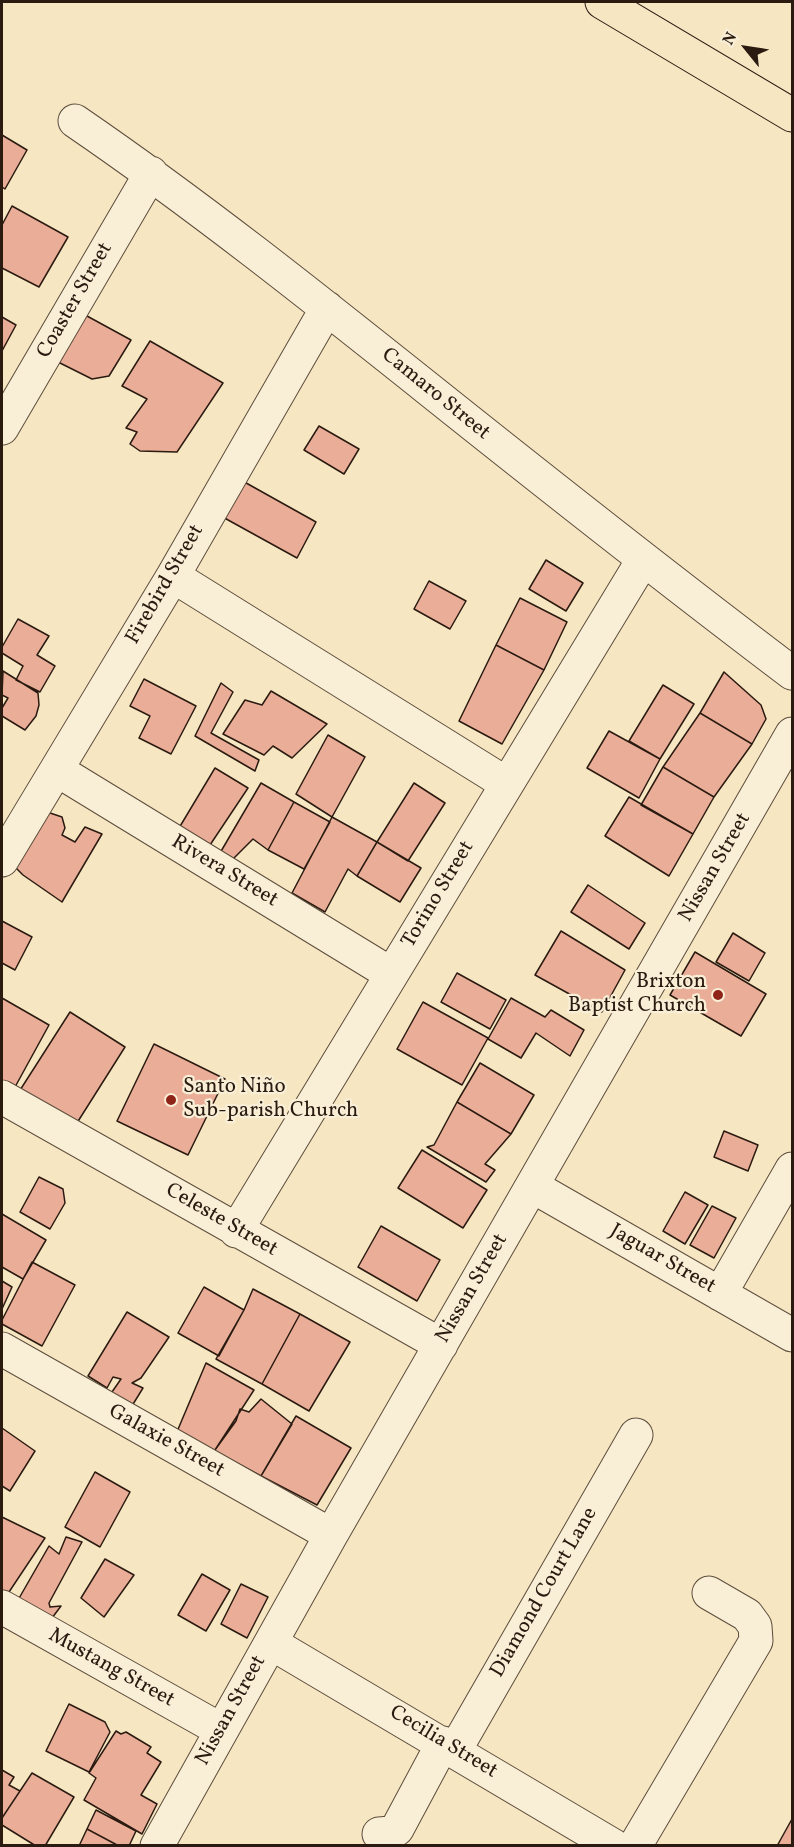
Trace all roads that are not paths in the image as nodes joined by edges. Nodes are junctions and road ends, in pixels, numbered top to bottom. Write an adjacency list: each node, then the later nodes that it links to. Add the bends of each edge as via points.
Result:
1 (602, 2): 2 (main road)
2 (792, 115)
3 (75, 121): 4 (street, Camaro Street)
4 (152, 173): 5 (street, Camaro Street); 6 (street, Coaster Street)
5 (327, 308): 7 (street, Camaro Street); 8 (street, Firebird Street)
6 (2, 428)
7 (642, 560): 9 (street, Camaro Street); 12 (street, Torino Street)
8 (173, 576): 11 (street, Firebird Street); 12 (street)
9 (792, 673)
10 (792, 734): 17 (street, Nissan Street)
11 (57, 770): 13 (street, Firebird Street); 14 (street, Rivera Street)
12 (507, 784): 14 (street, Torino Street)
13 (2, 860)
14 (391, 974): 18 (street, Torino Street)
15 (2, 1096): 18 (street, Celeste Street)
16 (792, 1169): 19 (street)
17 (532, 1186): 19 (street, Jaguar Street); 21 (street, Nissan Street)
18 (236, 1231): 21 (street, Celeste Street)
19 (720, 1294): 20 (street, Jaguar Street)
20 (792, 1335)
21 (441, 1345): 24 (street, Nissan Street)
22 (2, 1349): 24 (street, Galaxie Street)
23 (636, 1435): 29 (street, Diamond Court Lane)
24 (331, 1534): 27 (street, Nissan Street)
25 (709, 1593): 33 (street, via 747,1615 755,1626 756,1641)
26 (2, 1607): 28 (street, Mustang Street)
27 (271, 1643): 28 (street, Nissan Street); 29 (street, Cecilia Street)
28 (221, 1730): 31 (street, Nissan Street)
29 (449, 1747): 30 (street, Diamond Court Lane, via 397,1829); 32 (street, Cecilia Street)
30 (379, 1834)
31 (158, 1845)
32 (614, 1845)
33 (635, 1845)

